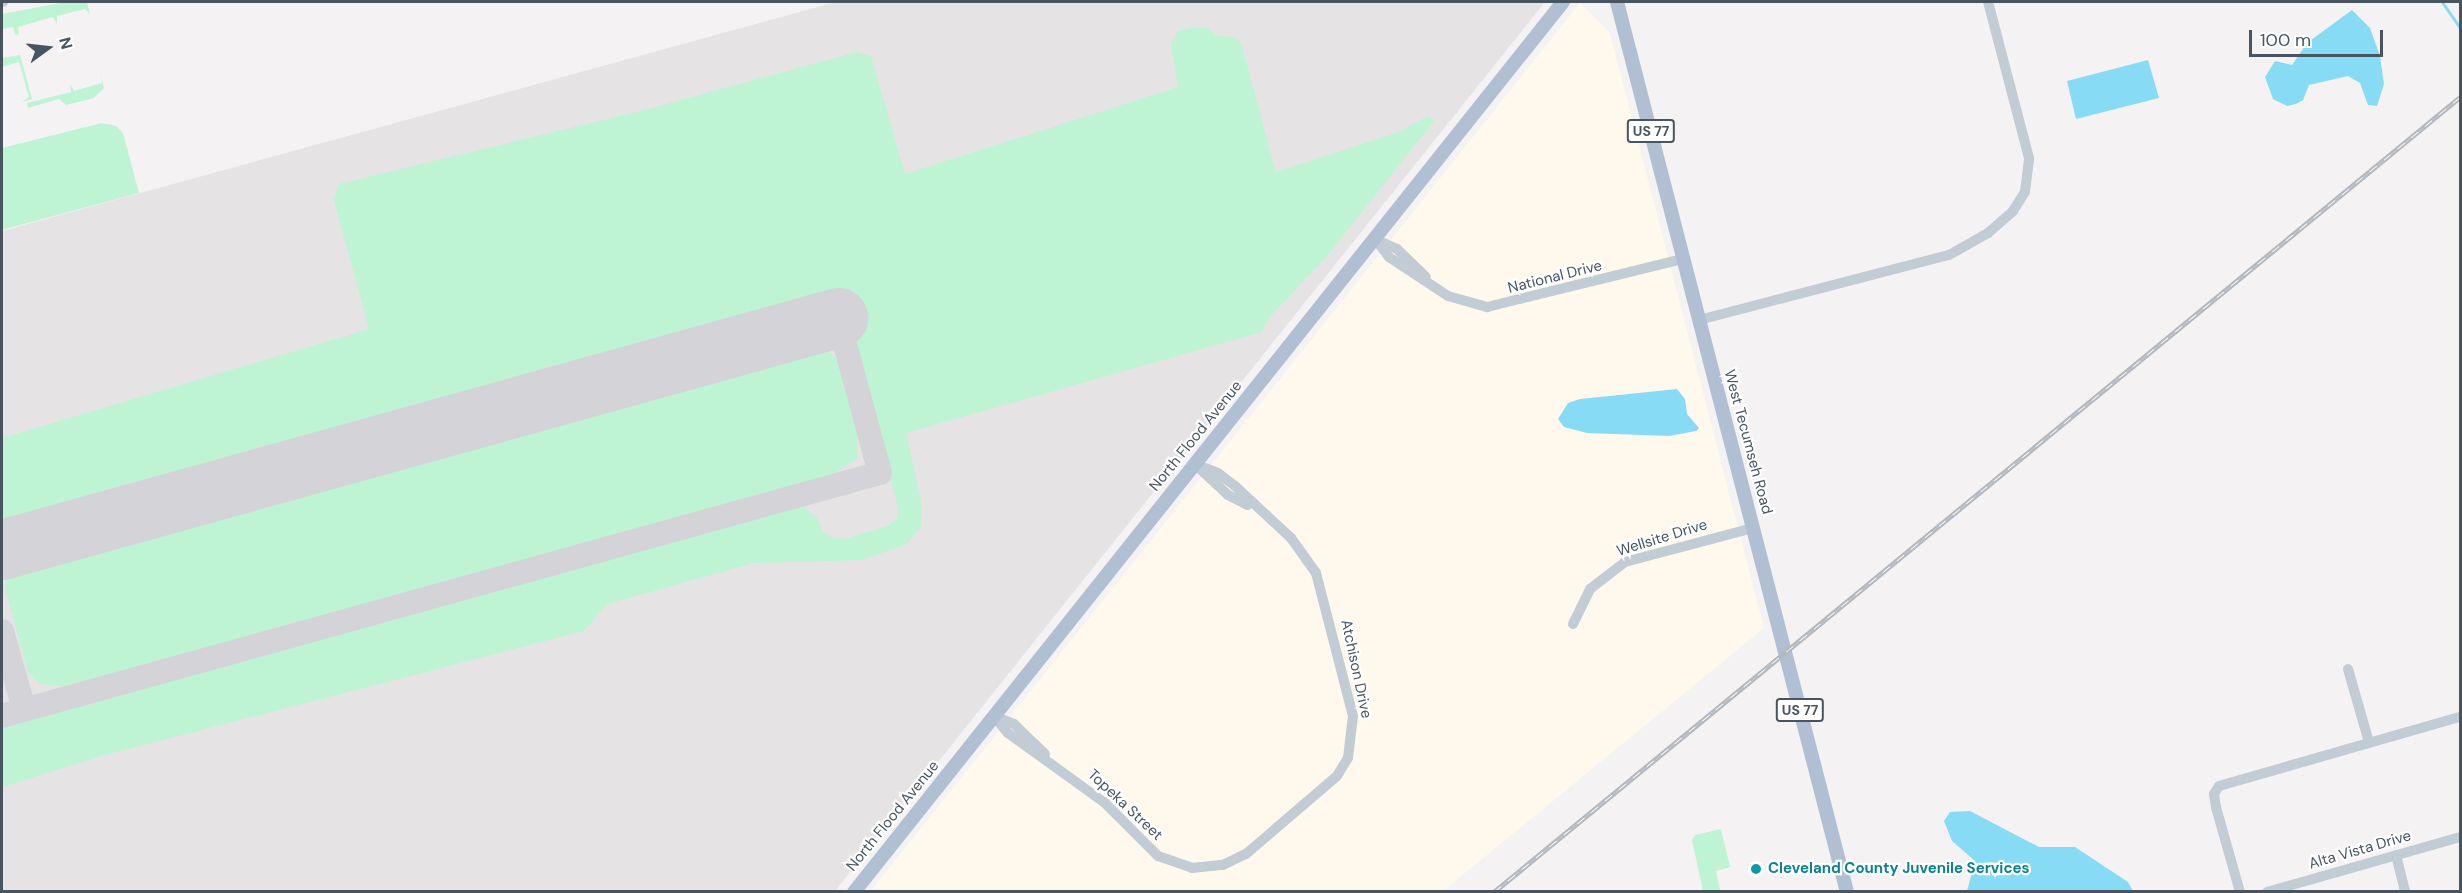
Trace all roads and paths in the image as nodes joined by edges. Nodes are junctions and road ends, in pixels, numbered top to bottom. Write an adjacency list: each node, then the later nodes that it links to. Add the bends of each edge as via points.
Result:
1 (1563, 2): 4 (main road, North Flood Avenue)
2 (1616, 2): 5 (main road, West Tecumseh Road / US 77)
3 (1988, 2): 6 (street, via 2029,158 2025,192 2013,211 1988,233 1949,255)
4 (1375, 238): 5 (street, National Drive, via 1389,257 1437,288 1466,304 1496,307); 7 (main road, North Flood Avenue)
5 (1683, 260): 6 (main road, West Tecumseh Road / US 77)
6 (1699, 320): 8 (main road, West Tecumseh Road / US 77)
7 (1195, 464): 11 (main road, North Flood Avenue); 14 (street, Atchison Drive, via 1228,495 1256,509 1291,538 1316,573 1354,724 1342,768)
8 (1753, 528): 9 (street, Wellsite Drive, via 1625,562 1590,589); 18 (main road, West Tecumseh Road / US 77)
9 (1573, 624)
10 (2348, 669): 13 (street)
11 (994, 716): 14 (street, Topeka Street, via 1014,724 1053,763 1105,803 1151,850 1180,866 1202,869 1223,865 1246,854); 17 (main road, North Flood Avenue)
12 (2460, 717): 13 (street)
13 (2368, 742): 19 (street, via 2219,786 2214,794 2216,807)
14 (1276, 831)
15 (2460, 837): 16 (street, Alta Vista Drive)
16 (2396, 855): 20 (street, Alta Vista Drive); 21 (street)
17 (854, 891)
18 (1847, 891)
19 (2240, 891)
20 (2267, 891)
21 (2405, 891)

